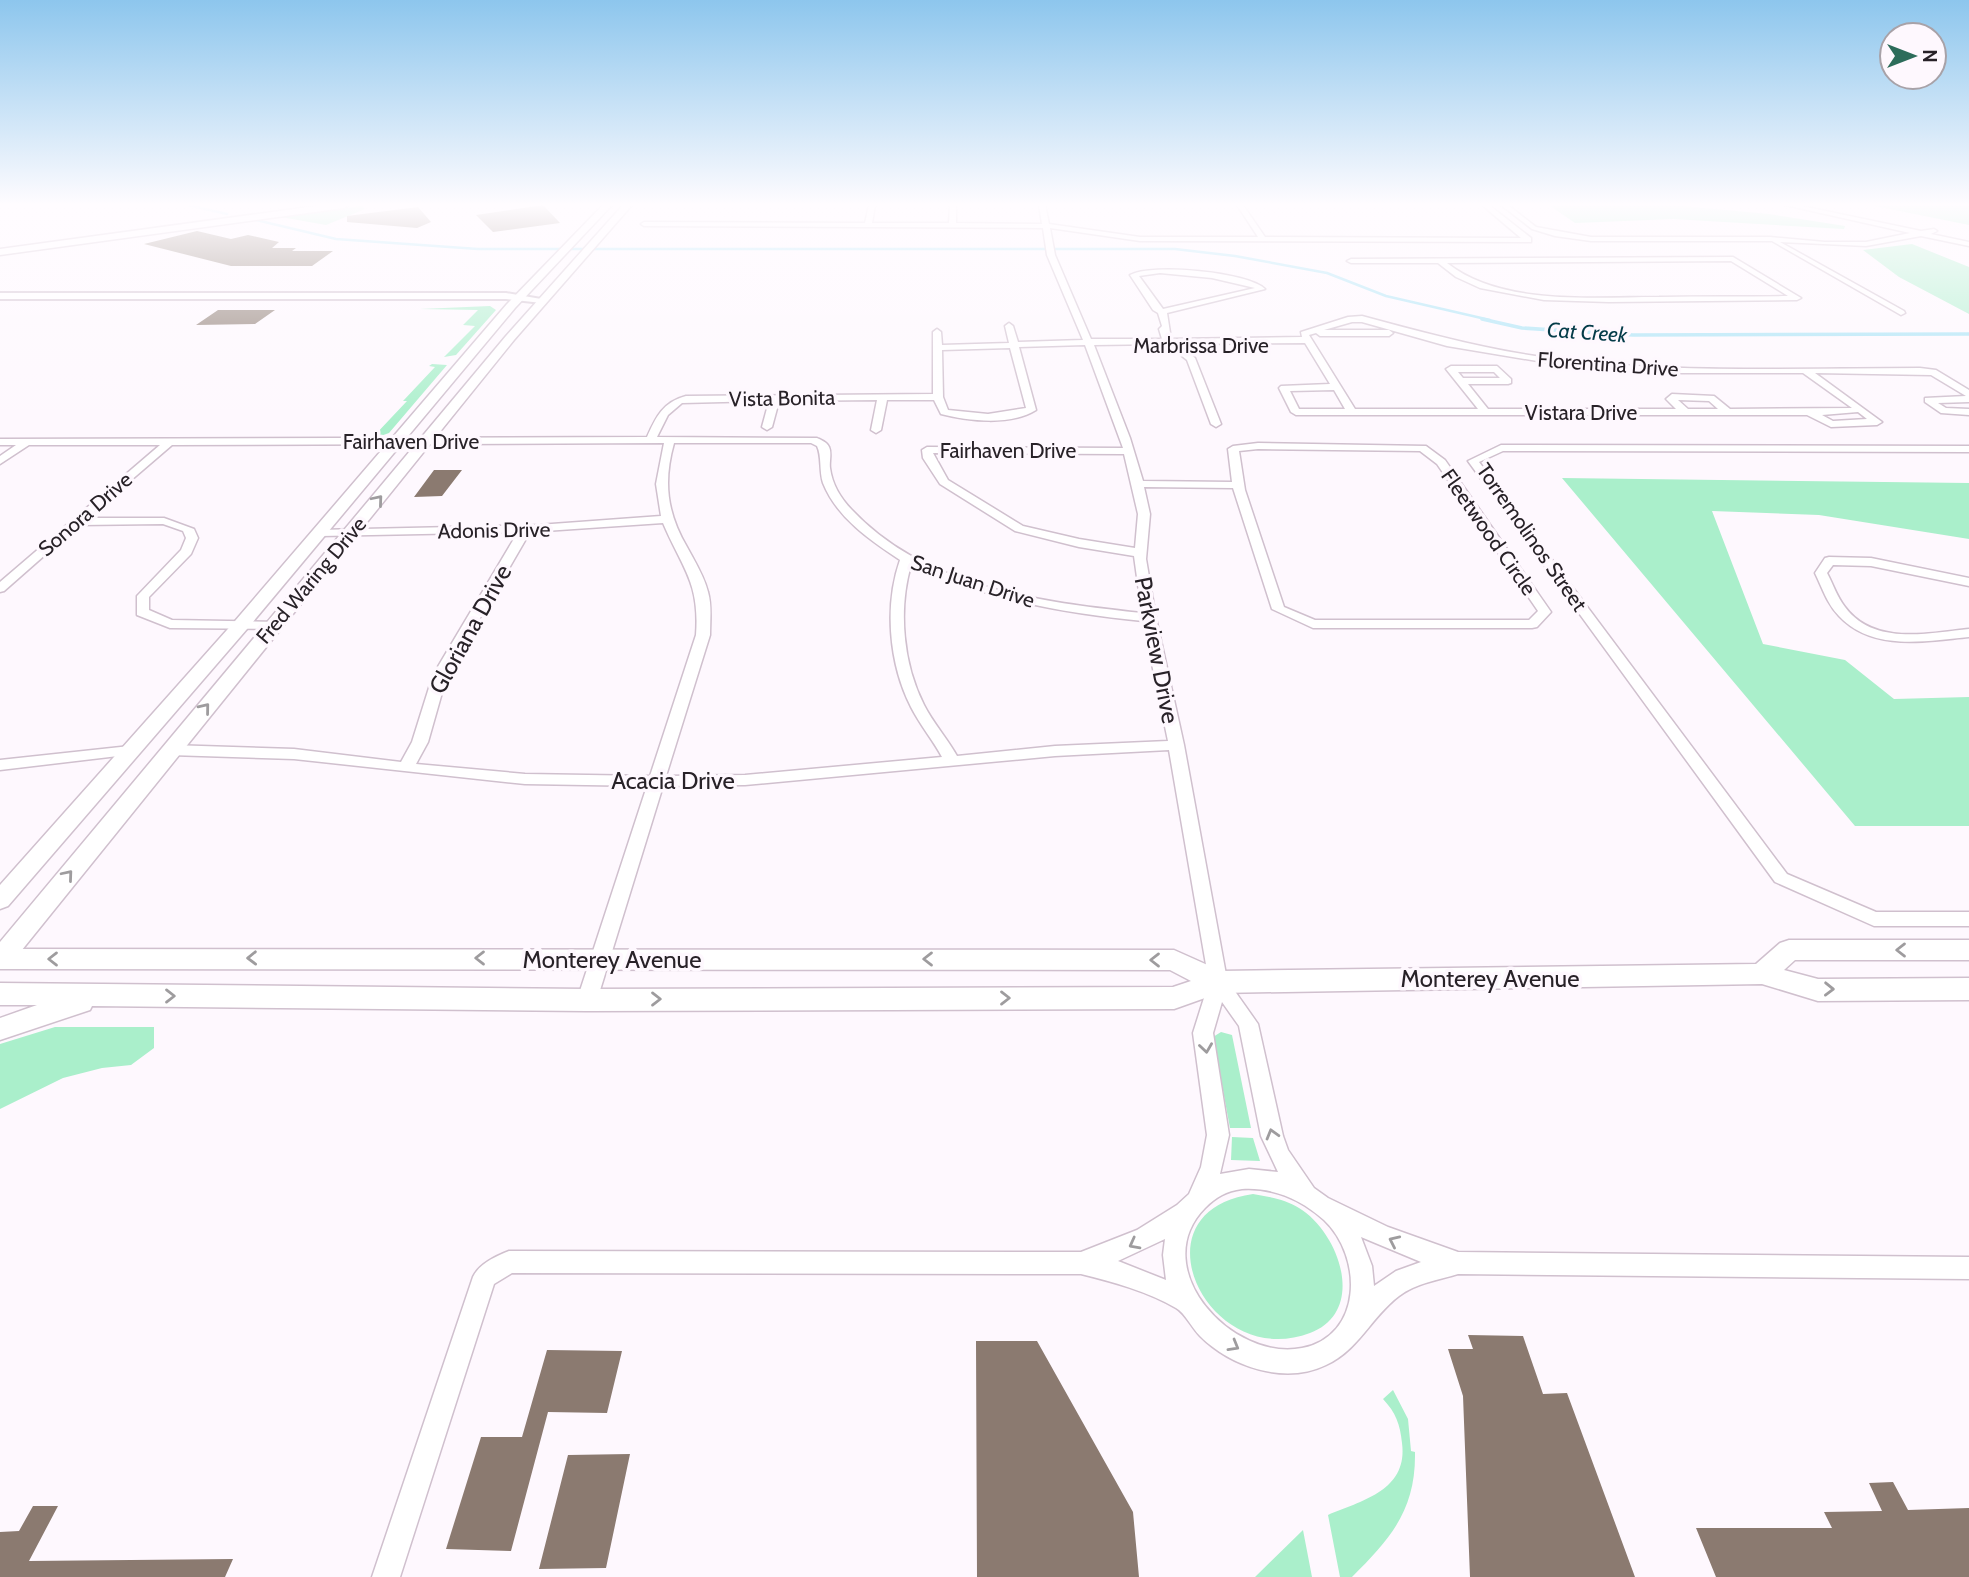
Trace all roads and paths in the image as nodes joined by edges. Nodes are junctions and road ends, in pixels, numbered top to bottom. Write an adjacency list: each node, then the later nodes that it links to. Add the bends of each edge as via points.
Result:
1 (536, 279): 10 (main road, Fred Waring Drive)
2 (562, 279): 11 (main road, Fred Waring Drive)
3 (1061, 279): 21 (street, Parkview Drive)
4 (1136, 279): 13 (street)
5 (1226, 279): 13 (street, via 1261,289)
6 (1465, 279): 7 (street, via 1508,292 1560,299 1797,298)
7 (1766, 279)
8 (1840, 279): 14 (street)
9 (0, 296): 10 (street)
10 (517, 299): 11 (street); 12 (street); 24 (main road, Fred Waring Drive)
11 (542, 300): 32 (main road, Fred Waring Drive)
12 (0, 301)
13 (1162, 312): 19 (street)
14 (1901, 313)
15 (1009, 327): 22 (street)
16 (937, 332): 23 (street)
17 (1308, 339): 18 (street, Marbrissa Drive); 25 (street, Florentina Drive, via 1356,319 1488,352 1585,365); 27 (street)
18 (1278, 342): 20 (street, Marbrissa Drive); 20 (street, Marbrissa Drive, via 1266,348)
19 (1178, 343): 20 (street, Marbrissa Drive); 21 (street, Marbrissa Drive); 40 (street)
20 (1236, 343)
21 (1090, 344): 22 (street, Marbrissa Drive); 52 (street, Parkview Drive)
22 (1015, 346): 23 (street, Marbrissa Drive); 29 (street, via 1031,410 956,415 944,412)
23 (937, 348): 29 (street)
24 (464, 361): 32 (main road, via 473,366 452,395); 45 (main road, Fred Waring Drive)
25 (1804, 370): 30 (street, Florentina Drive, via 1933,372); 33 (street)
26 (1461, 381): 26 (street, via 1451,369 1497,369 1508,381); 35 (street)
27 (1337, 387): 34 (street); 34 (street, Vistara Drive, via 1284,388 1296,412)
28 (883, 397): 29 (street, Vista Bonita); 31 (street, Vista Bonita); 42 (street)
29 (938, 397)
30 (1969, 397): 39 (street, via 1928,400 1944,411)
31 (775, 398): 41 (street); 47 (street, Vista Bonita, via 673,401)
32 (452, 409): 46 (main road, Fred Waring Drive)
33 (1860, 409): 38 (street, Vistara Drive); 38 (street, Vistara Drive, via 1877,422 1831,424)
34 (1352, 412): 35 (street, Vistara Drive)
35 (1485, 412): 36 (street, Vistara Drive)
36 (1685, 412): 37 (street, Vistara Drive); 37 (street, via 1672,397 1711,398)
37 (1728, 412): 38 (street, Vistara Drive)
38 (1810, 412)
39 (1969, 412)
40 (1216, 424)
41 (767, 427)
42 (876, 430)
43 (670, 440): 47 (street, Fairhaven Drive); 50 (street, Fairhaven Drive, via 813,440); 56 (street, via 661,478)
44 (170, 441): 45 (street, Fairhaven Drive); 49 (street, Fairhaven Drive); 57 (street, Sonora Drive)
45 (399, 441): 46 (street, Fairhaven Drive); 60 (main road, Fred Waring Drive)
46 (427, 441): 47 (street, Fairhaven Drive); 59 (main road, Fred Waring Drive, one-way to 46)
47 (650, 441)
48 (0, 442): 49 (street, Fairhaven Drive)
49 (27, 442): 53 (street)
50 (821, 444): 62 (street, San Juan Drive, via 825,475 837,500 874,538)
51 (1969, 449): 79 (street, Torremolinos Street, via 1501,448 1473,461 1781,878 1874,919)
52 (1129, 451): 54 (street, Parkview Drive); 61 (street, Fairhaven Drive, via 928,450 928,458 944,482 1019,529)
53 (0, 461)
54 (1138, 487): 55 (street); 61 (street, Parkview Drive, via 1143,514)
55 (1239, 488): 55 (street, Fleetwood Circle, via 1233,449 1422,448 1441,462 1545,612 1532,624 1313,624 1278,609)
56 (667, 519): 58 (street, Adonis Drive); 76 (street, via 699,578 706,614 704,635)
57 (76, 522): 64 (street, Sonora Drive); 66 (street, via 164,521 188,529 192,538 187,551 144,596 142,612 170,624)
58 (525, 530): 59 (street, Adonis Drive); 75 (street, Gloriana Drive, via 440,675 420,742)
59 (351, 531): 60 (street, Adonis Drive); 67 (main road, Fred Waring Drive)
60 (321, 532): 66 (main road, Fred Waring Drive)
61 (1141, 553): 65 (street, Parkview Drive)
62 (906, 561): 65 (street, San Juan Drive, via 998,593 1080,611); 73 (street, via 899,580 900,658 916,704)
63 (1969, 582): 68 (street, via 1871,562 1829,561 1821,573 1844,614 1875,635 1918,640)
64 (0, 588)
65 (1149, 618): 70 (street, Parkview Drive)
66 (241, 625): 67 (street); 69 (main road, Fred Waring Drive)
67 (274, 625): 71 (main road, Fred Waring Drive, one-way to 67)
68 (1969, 633)
69 (202, 669): 71 (main road, via 191,700 160,736 159,746); 72 (main road, Fred Waring Drive)
70 (1176, 745): 73 (street, Acacia Drive); 84 (street, Parkview Drive)
71 (170, 750): 75 (street, Acacia Drive, via 294,754); 77 (main road, Fred Waring Drive)
72 (130, 751): 74 (street); 77 (main road, via 140,760 139,766 109,805); 78 (main road, Fred Waring Drive)
73 (952, 761): 76 (street, Acacia Drive, via 745,780)
74 (0, 765)
75 (406, 768): 76 (street, Acacia Drive, via 525,779)
76 (656, 781): 82 (street)
77 (100, 836): 81 (main road, Fred Waring Drive, one-way to 77)
78 (0, 900)
79 (1969, 919)
80 (1969, 950): 83 (main road, one-way to 83, via 1789,950)
81 (0, 959): 82 (main road, Monterey Avenue, one-way to 81)
82 (600, 959): 84 (main road, Monterey Avenue, one-way to 82, via 1174,960); 88 (street)
83 (1762, 974): 84 (main road, Monterey Avenue); 85 (main road, Monterey Avenue, one-way to 85, via 1818,990)
84 (1218, 982): 88 (main road, Monterey Avenue, one-way to 84, via 1174,998); 90 (street, one-way to 84, via 1279,1155 1272,1136 1248,1024); 91 (street, one-way to 91, via 1203,1034 1218,1135 1212,1167)
85 (1969, 989)
86 (0, 994): 87 (main road, Monterey Avenue)
87 (101, 996): 88 (main road, Monterey Avenue, one-way to 88); 89 (main road)
88 (587, 1000)
89 (0, 1029)
90 (1306, 1193): 91 (street, via 1278,1181 1249,1178 1222,1183); 92 (street)
91 (1199, 1196): 93 (street)
92 (1330, 1212): 94 (street, one-way to 92, via 1409,1248); 98 (street, via 1350,1236 1362,1264 1364,1296)
93 (1183, 1215): 95 (street, one-way to 95, via 1118,1252); 97 (street, via 1174,1240 1174,1269)
94 (1458, 1262): 96 (street); 98 (street, via 1389,1288)
95 (1081, 1263): 97 (street, via 1121,1273); 99 (street, via 509,1262 485,1277)
96 (1969, 1268)
97 (1185, 1300): 98 (street, one-way to 98, via 1207,1328 1237,1350 1271,1361 1306,1360 1335,1348)
98 (1355, 1325)
99 (386, 1577)

